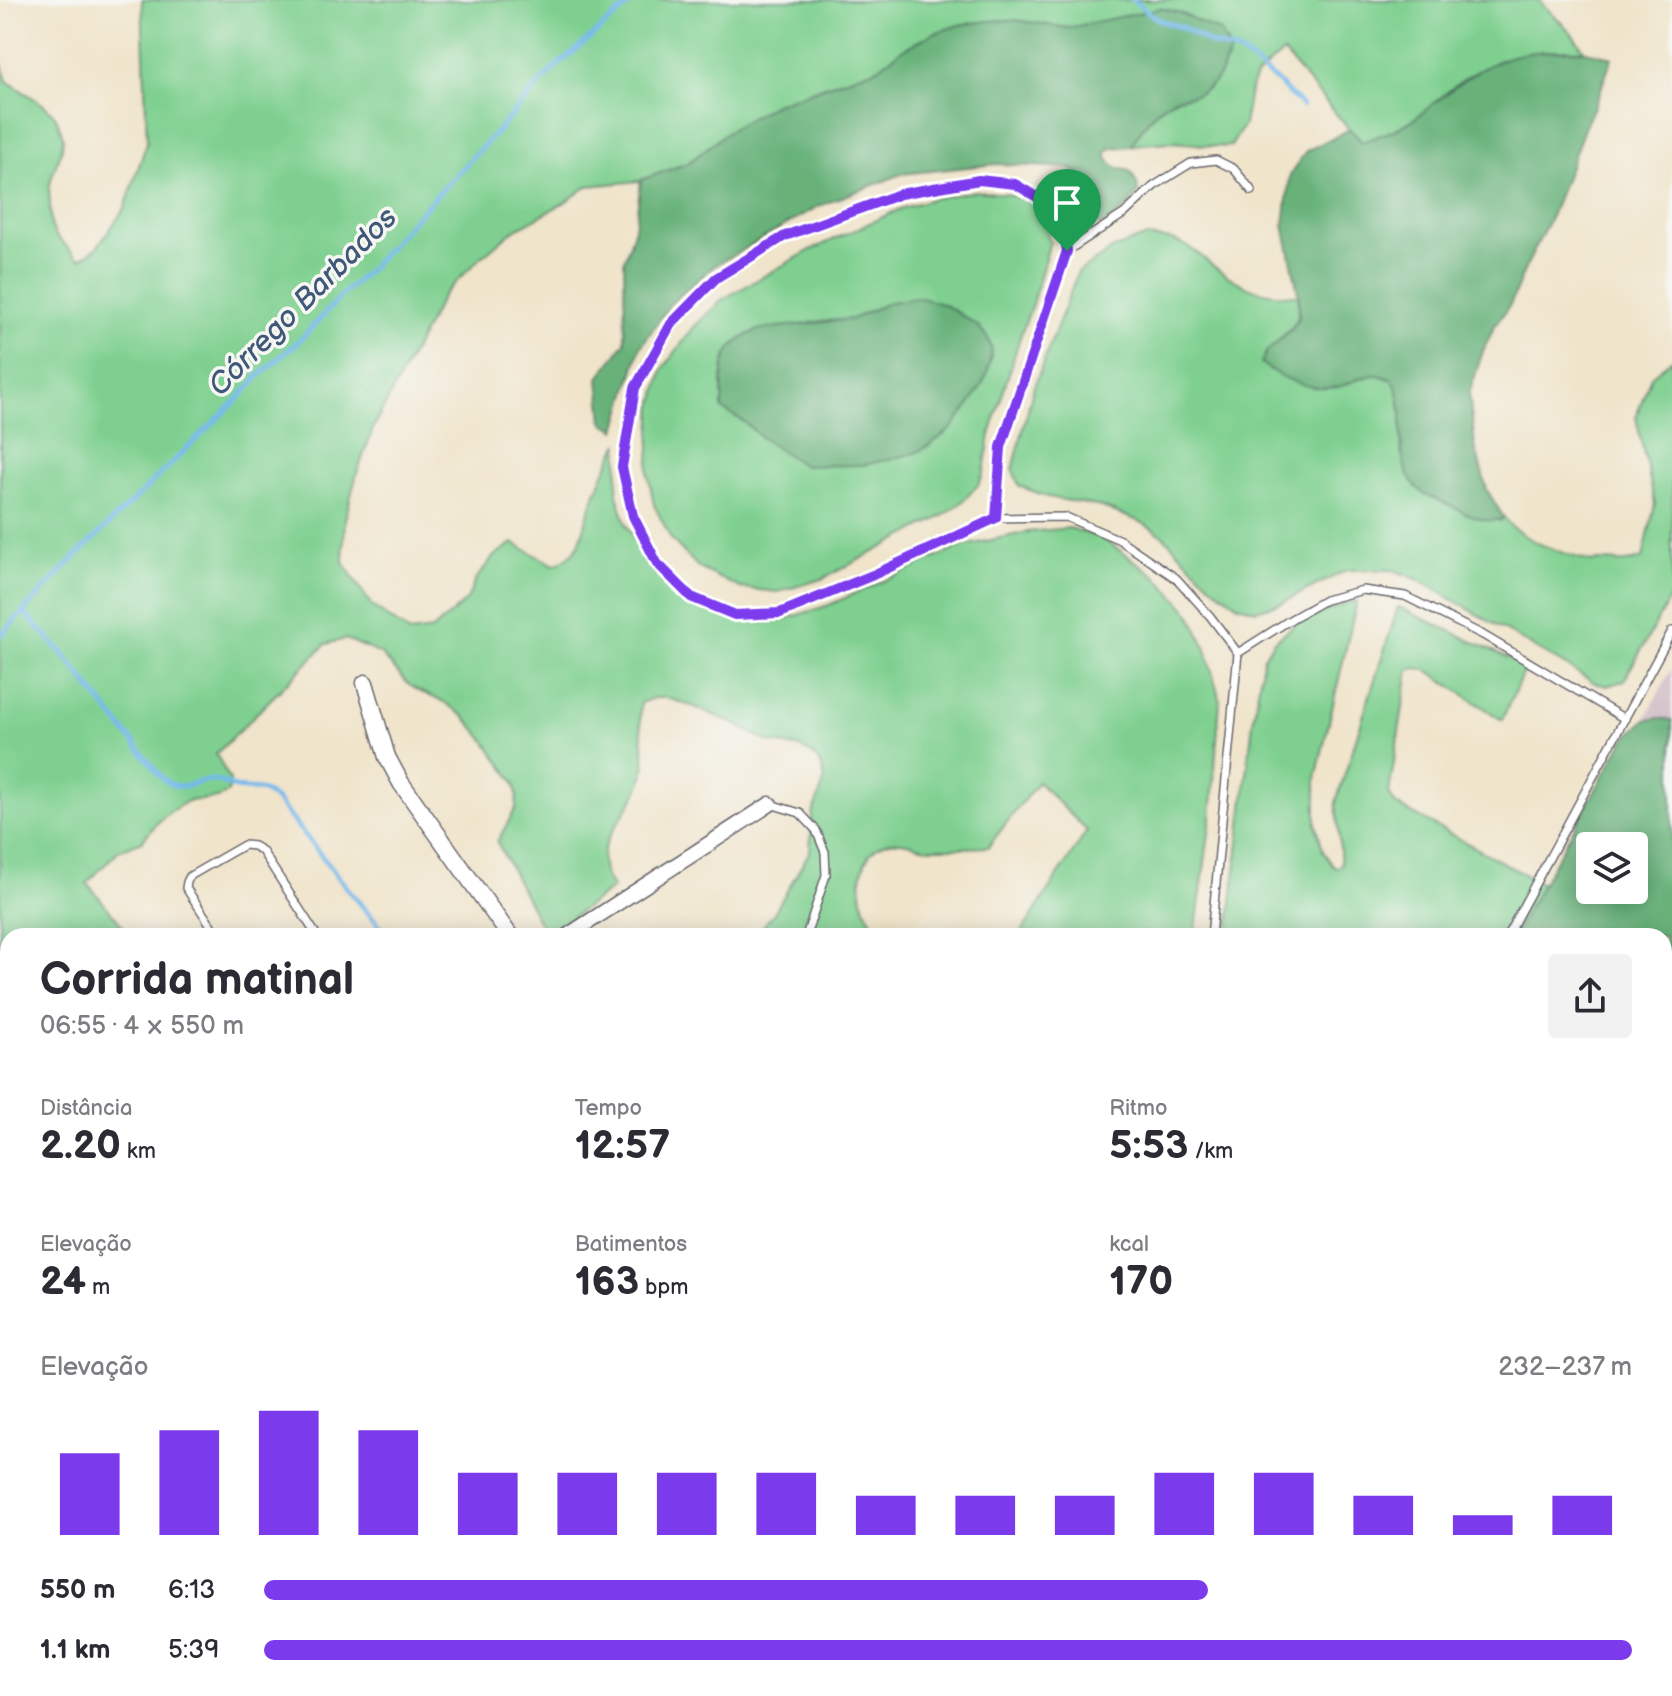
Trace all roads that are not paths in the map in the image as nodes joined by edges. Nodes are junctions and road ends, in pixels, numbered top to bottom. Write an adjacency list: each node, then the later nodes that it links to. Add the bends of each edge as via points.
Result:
1 (1252, 191): 2 (lane, via 1234,169 1216,160 1191,163)
2 (1067, 251): 3 (lane, via 1001,447); 3 (lane, via 1063,226 1052,206 1015,184 979,180 900,194 785,236 716,278 671,324 635,388 622,467 633,516 657,563 691,597 735,615 780,613)
3 (996, 518): 5 (lane, via 1066,517 1120,540 1177,579)
4 (1672, 631): 7 (lane)
5 (1238, 653): 7 (lane, via 1325,600 1363,590 1405,596 1483,635); 14 (lane)
6 (365, 683): 11 (street, via 387,757 401,783)
7 (1625, 719): 15 (lane)
8 (770, 804): 12 (street); 13 (lane, via 800,813 816,830 825,852 826,875)
9 (213, 928): 10 (lane, via 187,882 244,845 262,851)
10 (312, 928)
11 (504, 928)
12 (579, 928)
13 (809, 928)
14 (1212, 928)
15 (1511, 928)

